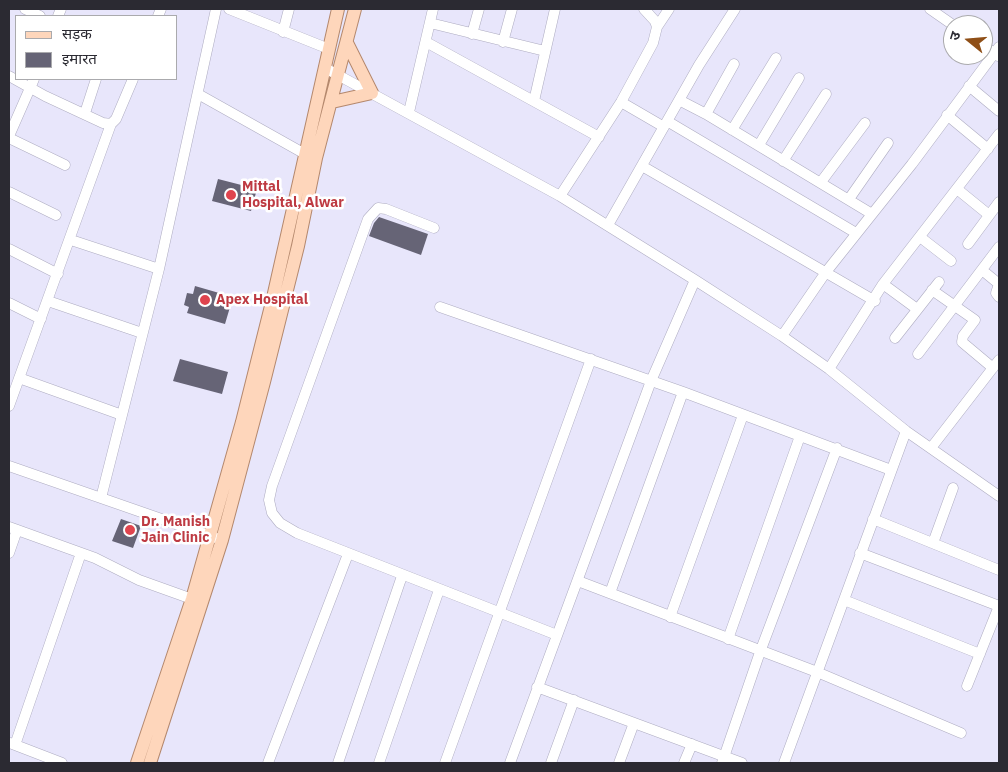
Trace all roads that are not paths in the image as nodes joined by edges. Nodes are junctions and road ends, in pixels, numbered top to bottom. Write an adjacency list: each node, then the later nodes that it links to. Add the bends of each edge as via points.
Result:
1 (25, 9): 15 (street)
2 (216, 9): 37 (street)
3 (229, 9): 19 (street)
4 (289, 9): 19 (street)
5 (338, 9): 24 (main road)
6 (355, 9): 23 (main road)
7 (433, 9): 17 (street)
8 (479, 9): 20 (street)
9 (512, 9): 22 (street)
10 (555, 9): 25 (street)
11 (644, 9): 18 (street)
12 (669, 9): 18 (street)
13 (735, 9): 39 (street)
14 (930, 9): 16 (street)
15 (38, 15)
16 (943, 18)
17 (430, 23): 20 (street); 21 (street)
18 (657, 27): 42 (street, via 653,43)
19 (283, 32): 24 (street)
20 (472, 34): 22 (street)
21 (426, 42): 40 (street); 44 (street)
22 (503, 42): 25 (street)
23 (347, 43): 30 (main road); 36 (main road)
24 (329, 50): 29 (main road)
25 (545, 51): 40 (street)
26 (998, 52): 35 (street)
27 (776, 58): 51 (street)
28 (734, 64): 46 (street)
29 (325, 68): 30 (street); 58 (main road)
30 (339, 76): 36 (street); 41 (main road)
31 (799, 78): 56 (street)
32 (96, 80): 45 (street)
33 (133, 80): 49 (street)
34 (32, 84): 45 (street); 53 (street)
35 (969, 86): 43 (street); 47 (street)
36 (372, 93): 41 (main road); 44 (street)
37 (198, 94): 58 (street); 80 (street)
38 (826, 94): 59 (street)
39 (679, 100): 46 (street); 50 (street)
40 (534, 101): 54 (street)
41 (332, 102): 119 (main road)
42 (621, 102): 50 (street); 54 (street)
43 (999, 111)
44 (409, 112): 65 (street)
45 (85, 114): 49 (street)
46 (706, 114): 51 (street)
47 (947, 115): 57 (street); 68 (street)
48 (865, 123): 62 (street)
49 (112, 124): 75 (street)
50 (666, 124): 61 (street); 73 (street)
51 (732, 130): 56 (street)
52 (999, 134): 57 (street)
53 (9, 137): 60 (street)
54 (600, 137): 65 (street)
55 (888, 143): 66 (street)
56 (759, 145): 59 (street)
57 (988, 149): 63 (street)
58 (305, 154): 118 (main road, via 257,365)
59 (783, 161): 62 (street)
60 (65, 165)
61 (642, 166): 71 (street); 82 (street)
62 (821, 182): 66 (street)
63 (957, 189): 70 (street); 74 (street)
64 (9, 192): 69 (street)
65 (560, 196): 71 (street)
66 (849, 199): 68 (street)
67 (999, 202): 70 (street)
68 (872, 214): 73 (street)
69 (56, 215)
70 (990, 215): 76 (street)
71 (608, 225): 84 (street)
72 (434, 228): 124 (street, via 386,209 378,208 368,219 272,486 269,500 272,513 280,523)
73 (856, 233): 82 (street)
74 (920, 237): 79 (street); 85 (street)
75 (70, 240): 80 (street); 83 (street)
76 (968, 244)
77 (9, 249): 83 (street)
78 (998, 252): 81 (street)
79 (951, 261)
80 (159, 269): 94 (street)
81 (982, 270): 86 (street, via 999,284 996,293); 90 (street)
82 (826, 272): 88 (street); 95 (street)
83 (58, 274): 87 (street)
84 (695, 280): 95 (street); 102 (street)
85 (884, 284): 88 (street); 92 (street)
86 (999, 297)
87 (48, 301): 93 (street); 94 (street)
88 (875, 301): 100 (street)
89 (9, 303): 93 (street)
90 (956, 306): 92 (street, via 936,286); 97 (street); 99 (street, via 976,320 962,342)
91 (440, 307): 98 (street)
92 (917, 309): 96 (street)
93 (41, 319): 101 (street)
94 (142, 334): 105 (street)
95 (782, 336): 100 (street)
96 (895, 338)
97 (918, 354)
98 (591, 359): 102 (street); 133 (street)
99 (996, 364): 110 (street)
100 (829, 369): 107 (street)
101 (19, 378): 104 (street); 105 (street)
102 (651, 380): 103 (street); 127 (street)
103 (683, 392): 106 (street); 129 (street)
104 (10, 400)
105 (122, 415): 115 (street)
106 (743, 415): 108 (street); 134 (street)
107 (906, 431): 110 (street); 112 (street)
108 (800, 436): 109 (street); 136 (street)
109 (837, 448): 112 (street); 137 (street)
110 (931, 448): 114 (street)
111 (9, 466): 115 (street)
112 (891, 470): 116 (street)
113 (953, 488): 120 (street)
114 (999, 496)
115 (101, 498): 118 (street)
116 (872, 519): 120 (street); 123 (street)
117 (13, 528): 121 (street); 122 (street)
118 (209, 536): 119 (street); 130 (main road)
119 (222, 540): 143 (main road)
120 (933, 543): 125 (street)
121 (9, 553)
122 (81, 553): 130 (street, via 139,580); 146 (street)
123 (860, 553): 131 (street); 132 (street)
124 (348, 554): 126 (street); 152 (street)
125 (999, 570)
126 (402, 576): 128 (street); 153 (street)
127 (578, 580): 129 (street); 135 (street)
128 (439, 590): 133 (street); 154 (street)
129 (610, 592): 134 (street)
130 (192, 598): 143 (main road)
131 (844, 600): 138 (street); 139 (street)
132 (999, 606): 138 (street)
133 (498, 614): 135 (street); 155 (street)
134 (670, 617): 136 (street)
135 (557, 636): 141 (street)
136 (728, 639): 137 (street)
137 (760, 652): 139 (street); 148 (street)
138 (980, 654): 140 (street)
139 (817, 672): 145 (street); 161 (street)
140 (967, 686)
141 (537, 687): 142 (street); 156 (street)
142 (574, 700): 144 (street); 157 (street)
143 (162, 711): 150 (main road); 151 (main road)
144 (634, 723): 147 (street); 158 (street)
145 (961, 734)
146 (12, 744): 149 (street)
147 (692, 744): 148 (street); 159 (street)
148 (723, 760): 160 (street)
149 (62, 763)
150 (137, 763)
151 (150, 763)
152 (270, 763)
153 (338, 763)
154 (379, 763)
155 (445, 763)
156 (510, 763)
157 (551, 763)
158 (619, 763)
159 (684, 763)
160 (742, 763)
161 (784, 763)

